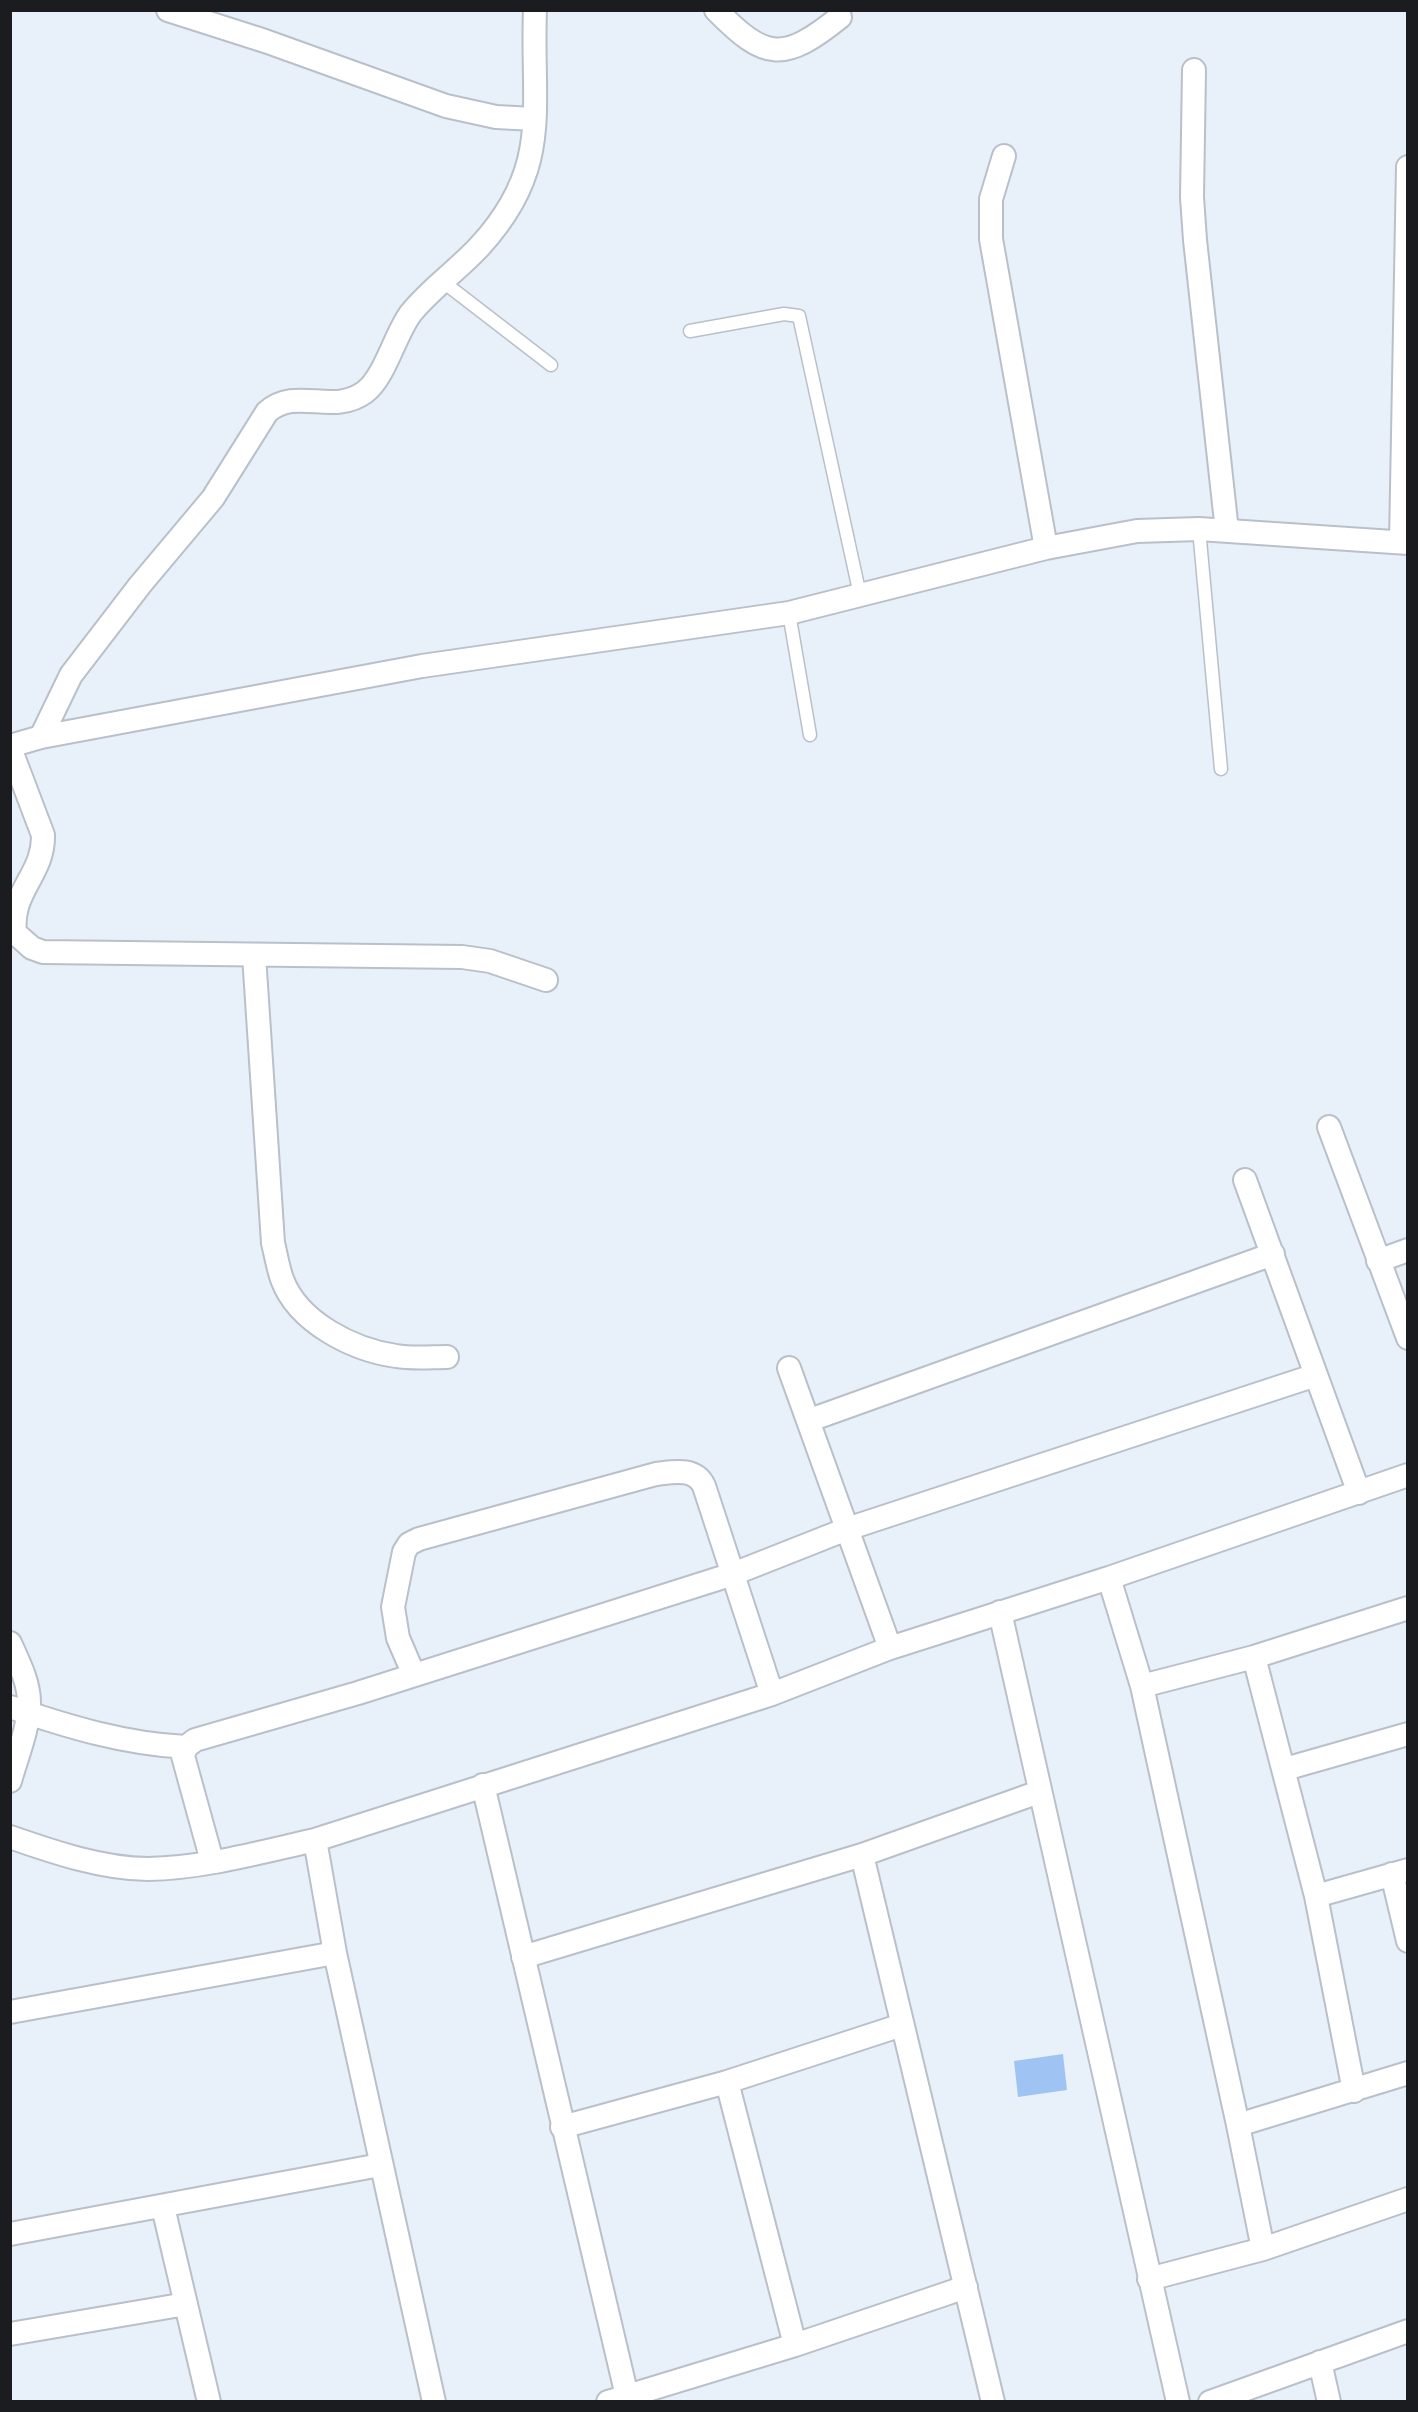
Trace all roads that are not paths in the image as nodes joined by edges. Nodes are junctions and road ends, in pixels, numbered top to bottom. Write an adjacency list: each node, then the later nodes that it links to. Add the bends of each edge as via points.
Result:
1 (168, 10): 6 (street, via 446,106 496,117)
2 (535, 10): 6 (street)
3 (716, 10): 4 (street, via 754,45 770,51 805,43)
4 (840, 18)
5 (1194, 70): 13 (street, via 1195,240)
6 (534, 119): 9 (street, via 535,140 520,191 479,247)
7 (1004, 156): 15 (street, via 992,199 991,239)
8 (1407, 167): 14 (street)
9 (442, 282): 11 (lane); 19 (street, via 409,317 367,390 338,403 288,399 267,412 207,506 71,675)
10 (690, 331): 16 (lane, via 784,314 799,316)
11 (550, 365)
12 (1199, 529): 13 (street); 15 (street, via 1137,531); 21 (lane)
13 (1227, 531): 14 (street)
14 (1404, 543)
15 (1047, 548): 16 (street)
16 (860, 596): 17 (street)
17 (789, 613): 18 (lane); 19 (street, via 422,666)
18 (810, 735)
19 (41, 736): 20 (street)
20 (10, 747): 22 (street, via 43,835 40,860 16,904 15,933 24,943 43,952)
21 (1221, 769)
22 (254, 955): 23 (street, via 476,958); 30 (street, via 273,1243 283,1281 300,1307 352,1344 399,1357)
23 (546, 980)
24 (1329, 1127): 28 (street)
25 (1245, 1180): 27 (street)
26 (1407, 1250): 28 (street)
27 (1273, 1254): 32 (street); 33 (street)
28 (1378, 1261): 29 (street)
29 (1407, 1338)
30 (447, 1357)
31 (789, 1368): 33 (street)
32 (1316, 1375): 35 (street); 36 (street)
33 (810, 1420): 36 (street)
34 (1407, 1475): 35 (street)
35 (1359, 1493): 38 (street)
36 (847, 1529): 37 (street); 42 (street)
37 (733, 1574): 44 (street); 44 (street, via 701,1480 686,1473 656,1474 419,1539 404,1552 393,1607 398,1638); 46 (street)
38 (1109, 1578): 40 (street); 45 (street)
39 (1407, 1608): 43 (street)
40 (1000, 1612): 42 (street); 53 (street)
41 (10, 1643): 47 (street, via 26,1683)
42 (890, 1648): 46 (street)
43 (1254, 1657): 45 (street); 50 (street)
44 (414, 1675): 49 (street, via 195,1740)
45 (1142, 1686): 68 (street)
46 (772, 1694): 52 (street)
47 (19, 1710): 49 (street, via 109,1738); 51 (street)
48 (1407, 1734): 50 (street)
49 (186, 1747): 57 (street, via 183,1756)
50 (1284, 1769): 59 (street)
51 (10, 1781)
52 (483, 1785): 55 (street); 62 (street)
53 (1039, 1792): 56 (street); 75 (street)
54 (10, 1838): 57 (street, via 134,1868 170,1868)
55 (315, 1840): 57 (street); 61 (street)
56 (862, 1855): 62 (street); 64 (street)
57 (212, 1861)
58 (1400, 1872): 59 (street); 60 (street)
59 (1316, 1896): 67 (street)
60 (1407, 1941)
61 (335, 1953): 63 (street); 70 (street)
62 (523, 1957): 69 (street)
63 (10, 2012)
64 (902, 2025): 66 (street); 76 (street)
65 (1407, 2073): 67 (street)
66 (727, 2082): 69 (street); 80 (street)
67 (1354, 2091): 68 (street)
68 (1238, 2126): 74 (street)
69 (562, 2127): 83 (street)
70 (380, 2165): 72 (street); 85 (street)
71 (1407, 2199): 74 (street)
72 (163, 2207): 73 (street); 77 (street)
73 (10, 2234)
74 (1263, 2249): 75 (street)
75 (1149, 2279): 87 (street)
76 (966, 2287): 80 (street); 86 (street)
77 (186, 2304): 79 (street); 84 (street)
78 (1407, 2331): 81 (street)
79 (10, 2334)
80 (795, 2345): 83 (street)
81 (1320, 2362): 82 (street); 89 (street)
82 (1259, 2393): 88 (street)
83 (617, 2399)
84 (209, 2402)
85 (434, 2402)
86 (993, 2402)
87 (1178, 2402)
88 (1210, 2402)
89 (1329, 2402)

